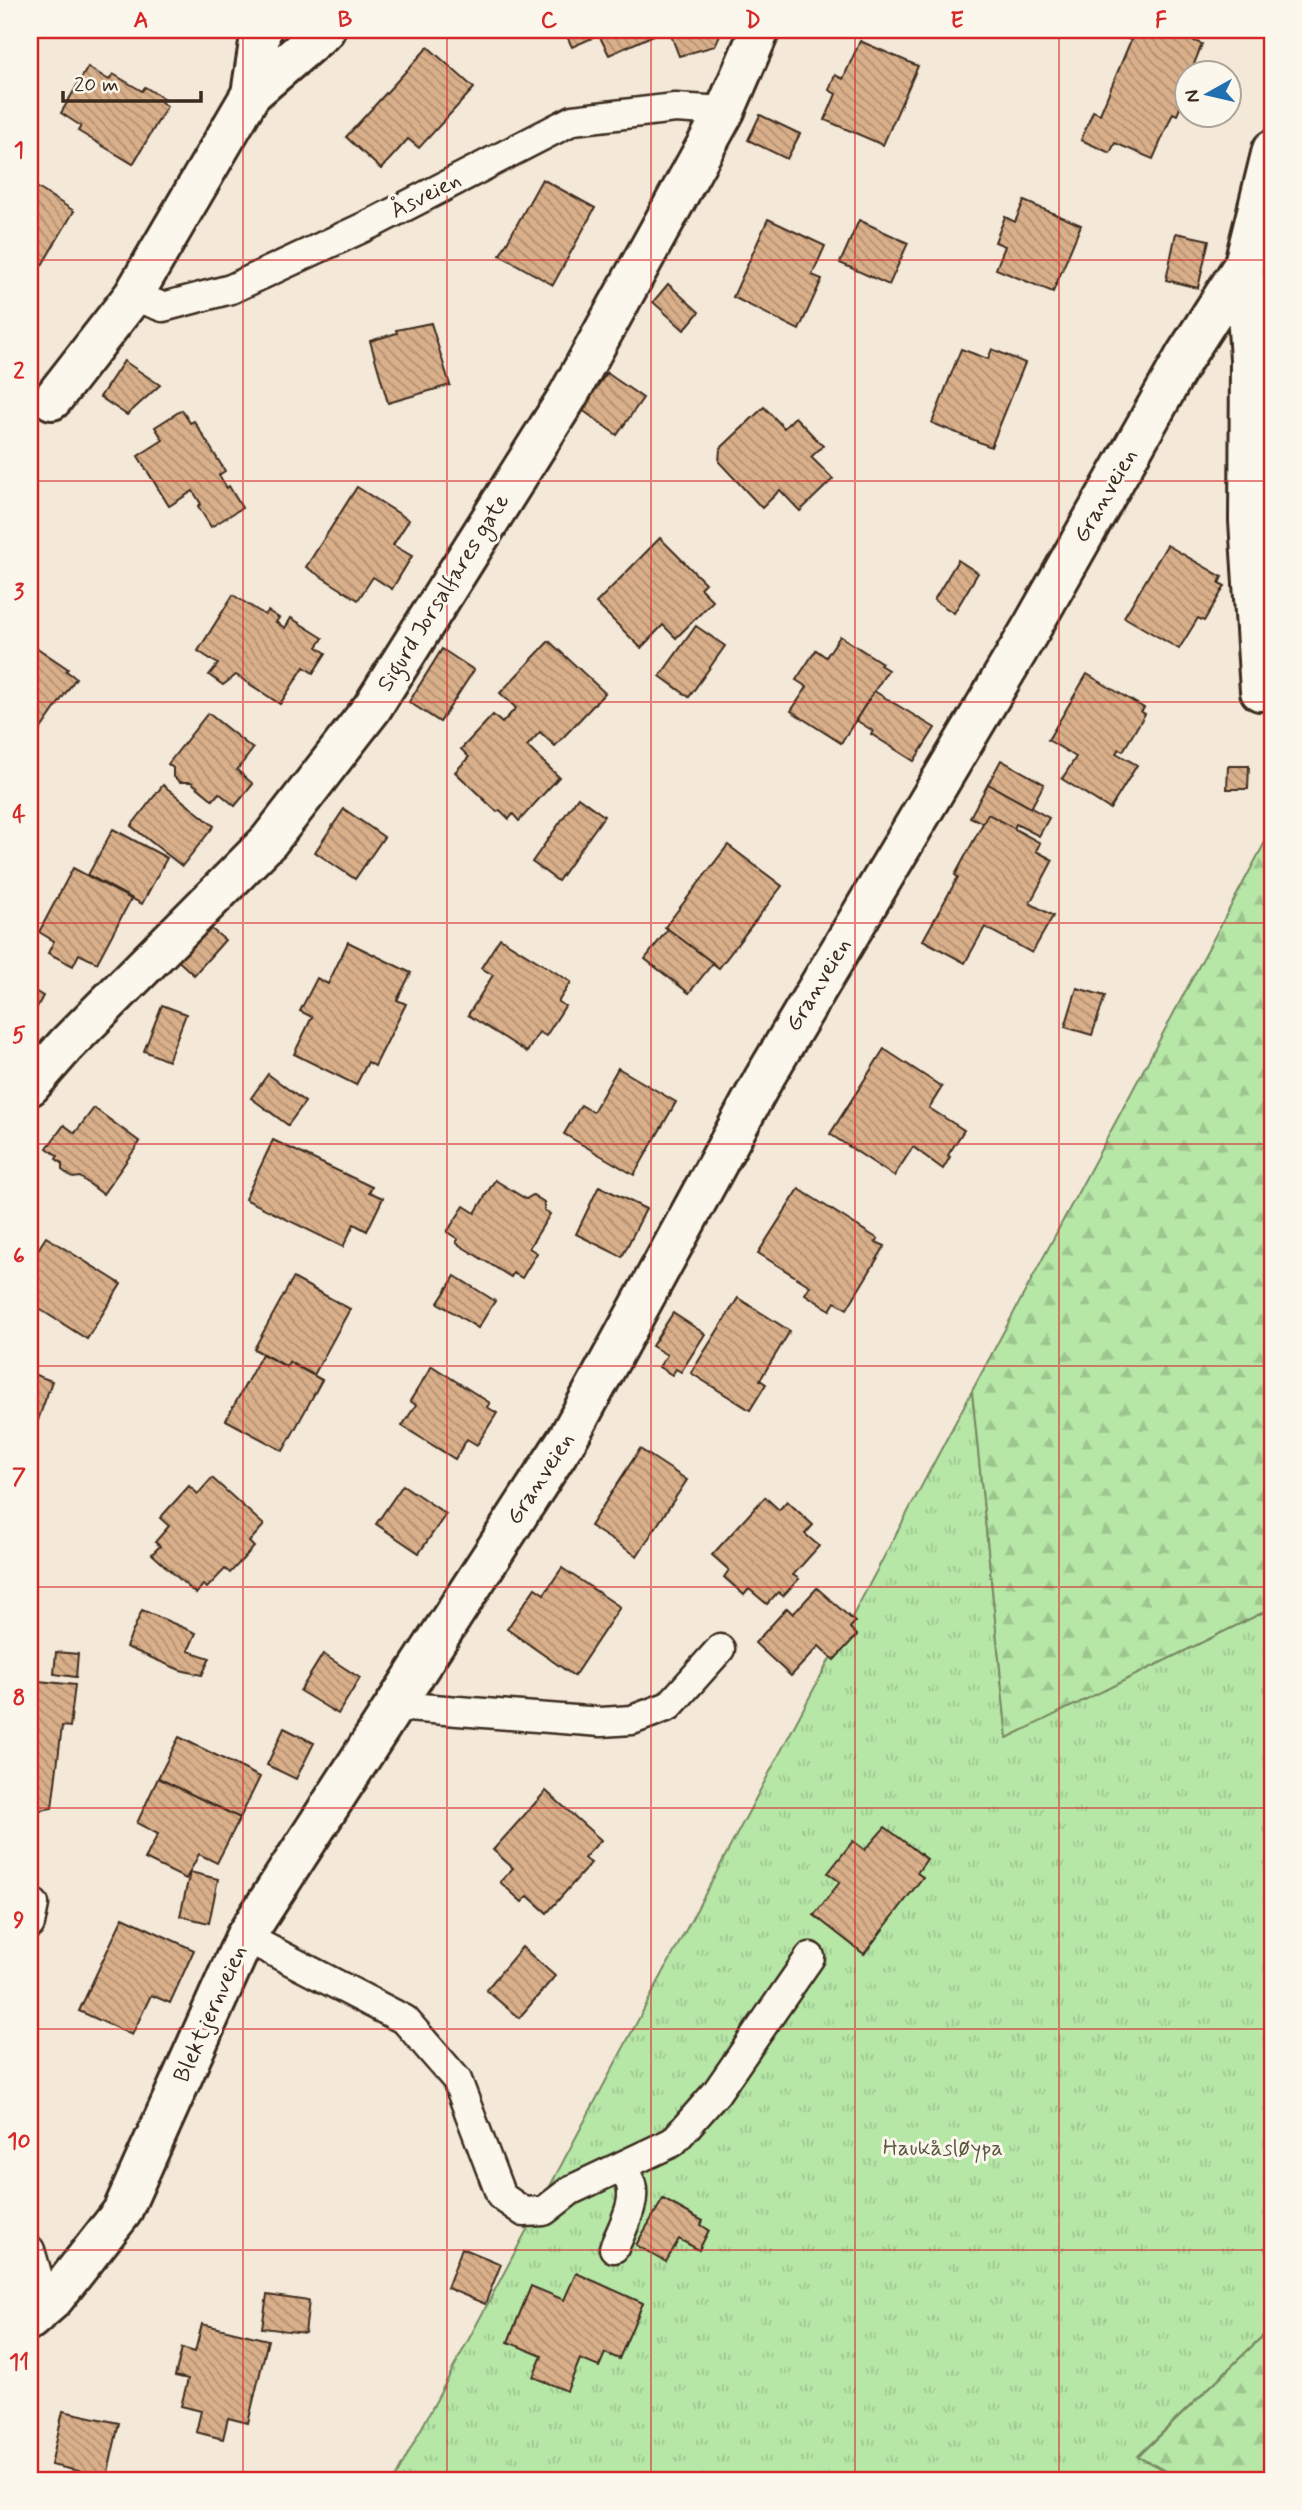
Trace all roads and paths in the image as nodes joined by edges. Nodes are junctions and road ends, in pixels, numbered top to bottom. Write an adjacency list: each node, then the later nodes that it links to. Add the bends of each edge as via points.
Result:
1 (261, 30): 4 (street)
2 (325, 30): 4 (street)
3 (760, 30): 5 (street, Sigurd Jorsalfares gate)
4 (251, 94): 8 (street)
5 (725, 111): 8 (lane, Åsveien, via 675,108 573,120 376,222 231,289 163,307); 11 (street, Sigurd Jorsalfares gate, via 568,396 372,708 269,841)
6 (1272, 150): 7 (street, Granveien)
7 (1244, 264): 10 (street, Granveien, via 1250,360 1249,522); 13 (street, Granveien, via 1185,356 763,1080 569,1436)
8 (133, 296): 9 (street)
9 (52, 401)
10 (1259, 691)
11 (30, 1086)
12 (720, 1649): 13 (lane, via 669,1706 632,1720 601,1722)
13 (394, 1706): 14 (street, Blektjernveien)
14 (245, 1937): 16 (lane, via 405,2020 457,2080 501,2196 524,2212 544,2211 571,2190); 19 (street, Blektjernveien, via 122,2212)
15 (810, 1957): 16 (lane, via 716,2093 673,2142)
16 (620, 2169): 17 (lane, via 629,2176 634,2198)
17 (614, 2248)
18 (30, 2250): 19 (lane, via 40,2284)
19 (41, 2310)

